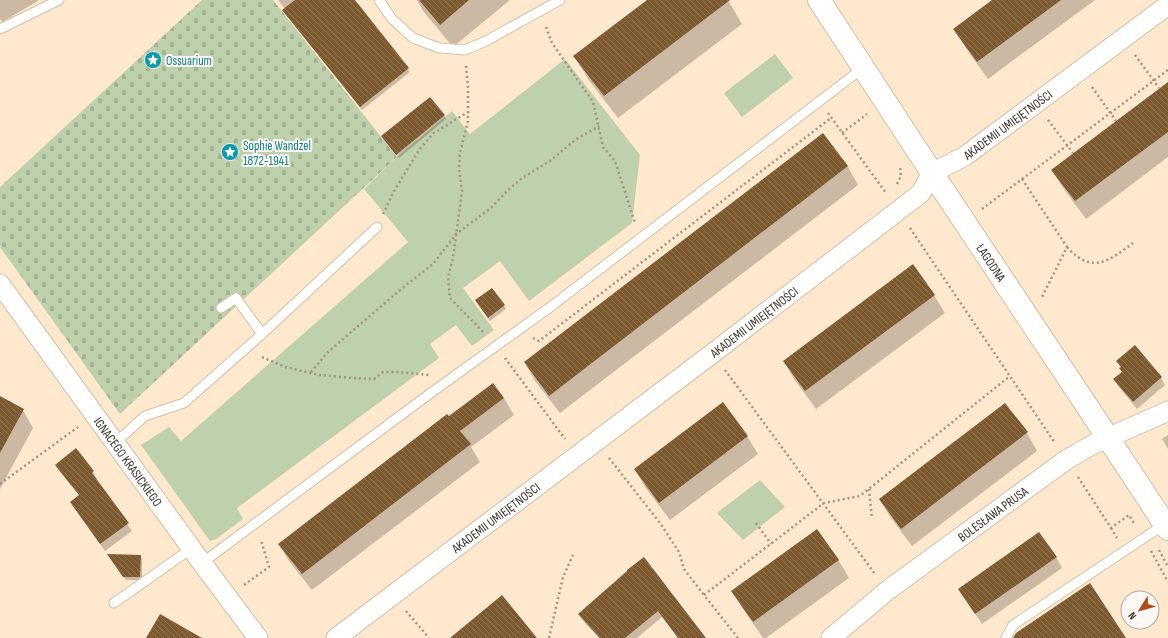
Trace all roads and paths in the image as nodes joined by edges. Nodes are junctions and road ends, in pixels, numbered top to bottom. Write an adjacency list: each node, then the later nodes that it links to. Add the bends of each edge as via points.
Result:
1 (59, 0): 6 (lane)
2 (379, 0): 9 (lane, via 392,19 413,38 439,48)
3 (560, 0): 9 (lane)
4 (819, 0): 10 (street, ŁAGODNA)
5 (1168, 5): 27 (street, AKADEMII UMIEJĘTNOŚCI, via 965,156)
6 (0, 29)
7 (552, 43): 22 (path, via 593,102)
8 (1130, 49): 12 (path)
9 (465, 50): 16 (path)
10 (863, 68): 15 (lane); 27 (street, ŁAGODNA)
11 (1168, 70): 12 (path)
12 (1153, 80): 14 (path); 18 (path)
13 (1088, 82): 18 (path)
14 (1159, 88)
15 (820, 102): 20 (path); 43 (lane)
16 (468, 112): 34 (path, via 434,133 419,150 393,193); 35 (path, via 459,168 462,191)
17 (870, 113): 23 (path)
18 (1110, 113): 21 (path); 24 (path)
19 (1044, 114): 24 (path)
20 (832, 118): 23 (path); 42 (path, via 539,341 532,338)
21 (1116, 121)
22 (599, 126): 33 (path, via 603,147 616,161); 35 (path, via 522,178 492,207)
23 (842, 133): 30 (path, via 888,195)
24 (1067, 146): 25 (path); 28 (path)
25 (1073, 153)
26 (900, 164): 29 (path, via 901,176)
27 (932, 173): 31 (street, AKADEMII UMIEJĘTNOŚCI, via 921,193); 52 (street, ŁAGODNA)
28 (1022, 179): 32 (path); 37 (path)
29 (895, 188)
30 (892, 192)
31 (899, 210): 46 (street, AKADEMII UMIEJĘTNOŚCI); 48 (path)
32 (982, 210)
33 (634, 222)
34 (377, 227): 41 (lane)
35 (456, 234): 43 (path, via 448,277 450,298); 47 (path, via 433,264 328,352)
36 (1133, 243): 37 (path, via 1108,261 1093,264 1074,255)
37 (1067, 247): 39 (path)
38 (0, 284): 51 (street, IGNACEGO KRASICKIEGO)
39 (1041, 299)
40 (221, 308): 41 (lane, via 236,298)
41 (262, 334): 44 (lane)
42 (527, 342)
43 (496, 346): 49 (lane)
44 (244, 350): 47 (path, via 285,367); 54 (lane, via 184,403 145,416)
45 (510, 353): 53 (path, via 504,357)
46 (713, 353): 59 (path); 75 (street, AKADEMII UMIEJĘTNOŚCI)
47 (311, 372): 49 (path, via 374,379 383,372 428,375)
48 (1010, 376): 56 (path); 58 (path)
49 (438, 388): 62 (lane)
50 (1168, 411): 52 (street, BOLESŁAWA PRUSA)
51 (94, 415): 54 (street, IGNACEGO KRASICKIEGO); 57 (path)
52 (1108, 438): 56 (street, BOLESŁAWA PRUSA); 63 (street, ŁAGODNA)
53 (566, 442)
54 (115, 443): 66 (street, IGNACEGO KRASICKIEGO)
55 (609, 458): 70 (path, via 660,523 679,552 684,569)
56 (1066, 460): 64 (path, via 1111,528 1129,515); 69 (street, BOLESŁAWA PRUSA)
57 (0, 484)
58 (869, 488): 59 (path, via 860,496); 60 (path)
59 (824, 503): 65 (path); 69 (path)
60 (872, 519)
61 (756, 522): 65 (path)
62 (257, 523): 66 (lane); 71 (path, via 269,567)
63 (1167, 527): 64 (lane)
64 (1144, 539): 68 (path); 80 (lane, via 1013,625)
65 (771, 544): 70 (path)
66 (197, 555): 71 (street, IGNACEGO KRASICKIEGO); 72 (lane)
67 (573, 555): 77 (path, via 563,578)
68 (1168, 582)
69 (888, 590): 79 (street, BOLESŁAWA PRUSA)
70 (704, 595): 78 (path)
71 (228, 597): 74 (street, IGNACEGO KRASICKIEGO)
72 (114, 603)
73 (403, 606): 76 (path)
74 (258, 638)
75 (336, 638)
76 (429, 638)
77 (549, 638)
78 (738, 638)
79 (831, 638)
80 (1006, 638)

